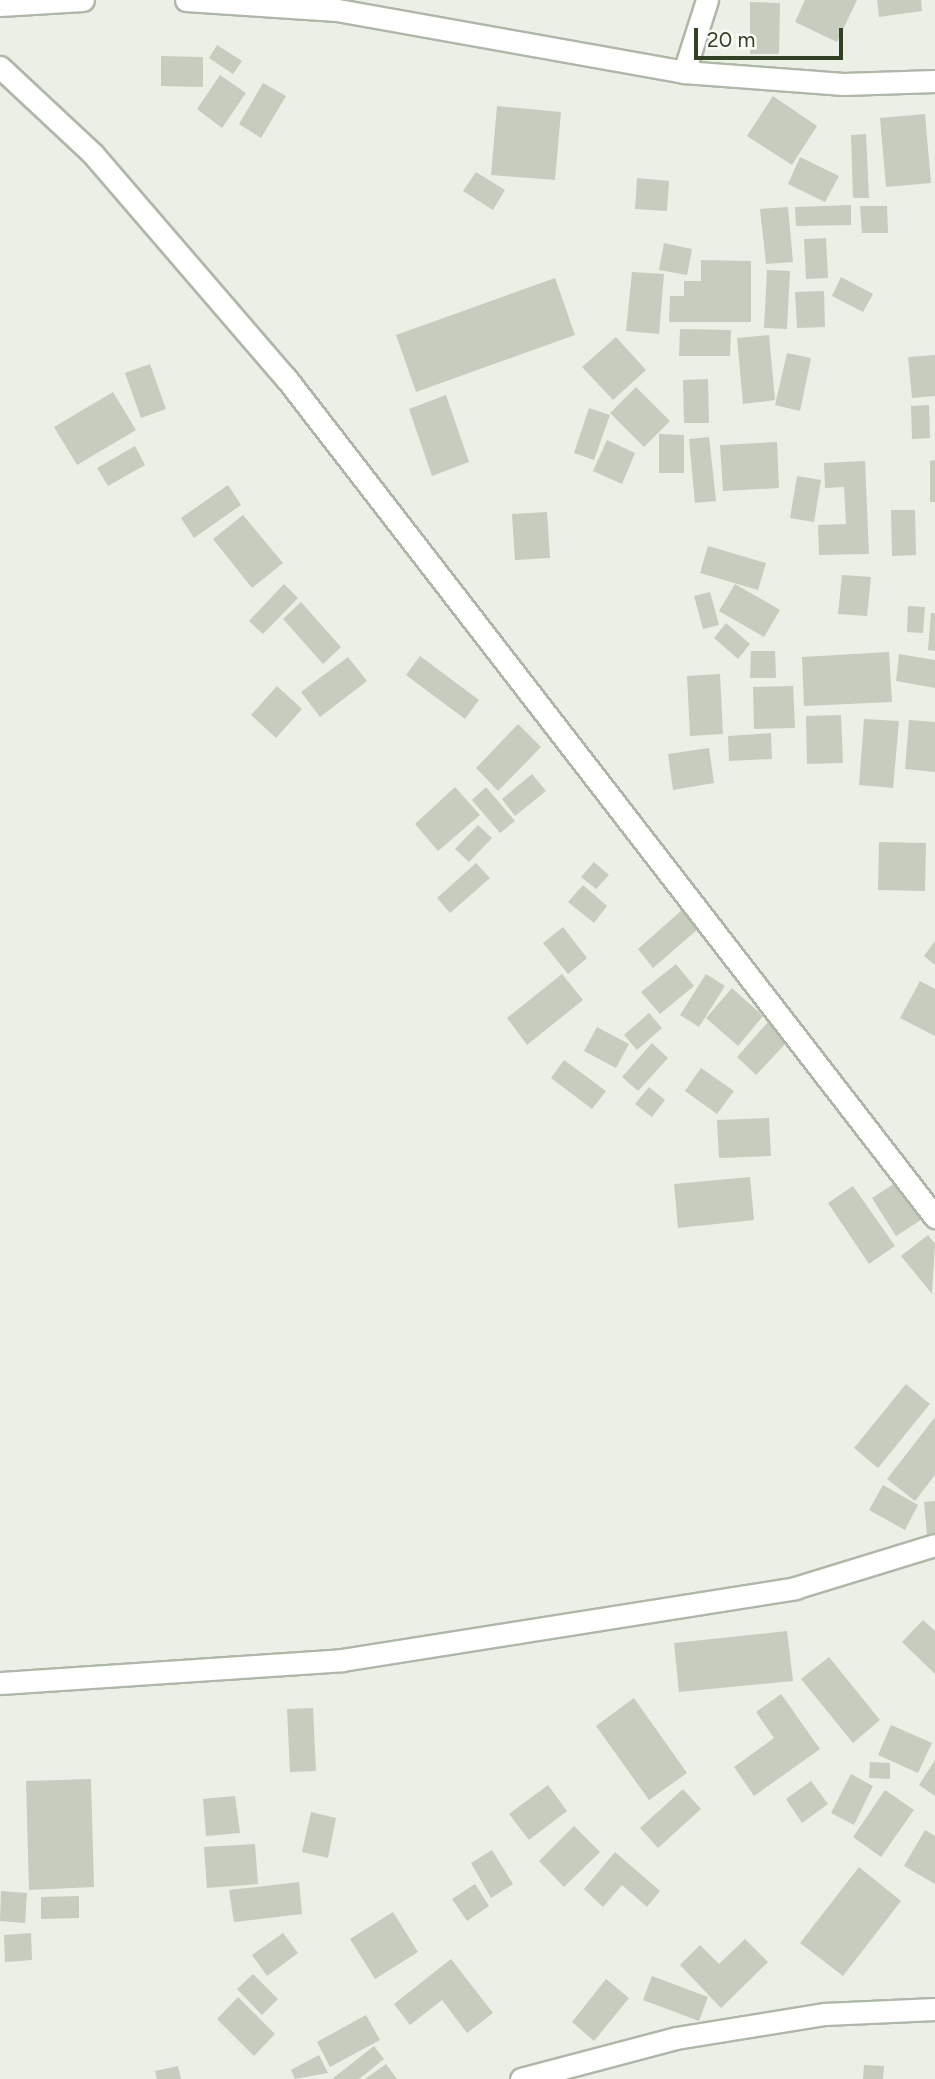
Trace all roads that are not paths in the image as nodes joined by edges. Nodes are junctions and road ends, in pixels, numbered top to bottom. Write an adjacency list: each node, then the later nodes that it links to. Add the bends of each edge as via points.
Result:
1 (83, 0): 4 (street)
2 (186, 0): 6 (street, via 337,10)
3 (707, 0): 6 (street)
4 (0, 5)
5 (0, 67): 8 (street, via 93,154 286,378)
6 (684, 72): 7 (street, via 844,84)
7 (935, 81)
8 (935, 1217)
9 (935, 1545): 10 (street, via 795,1588 342,1660)
10 (0, 1684)
11 (935, 2009): 12 (street, via 825,2014 676,2038)
12 (521, 2079)

